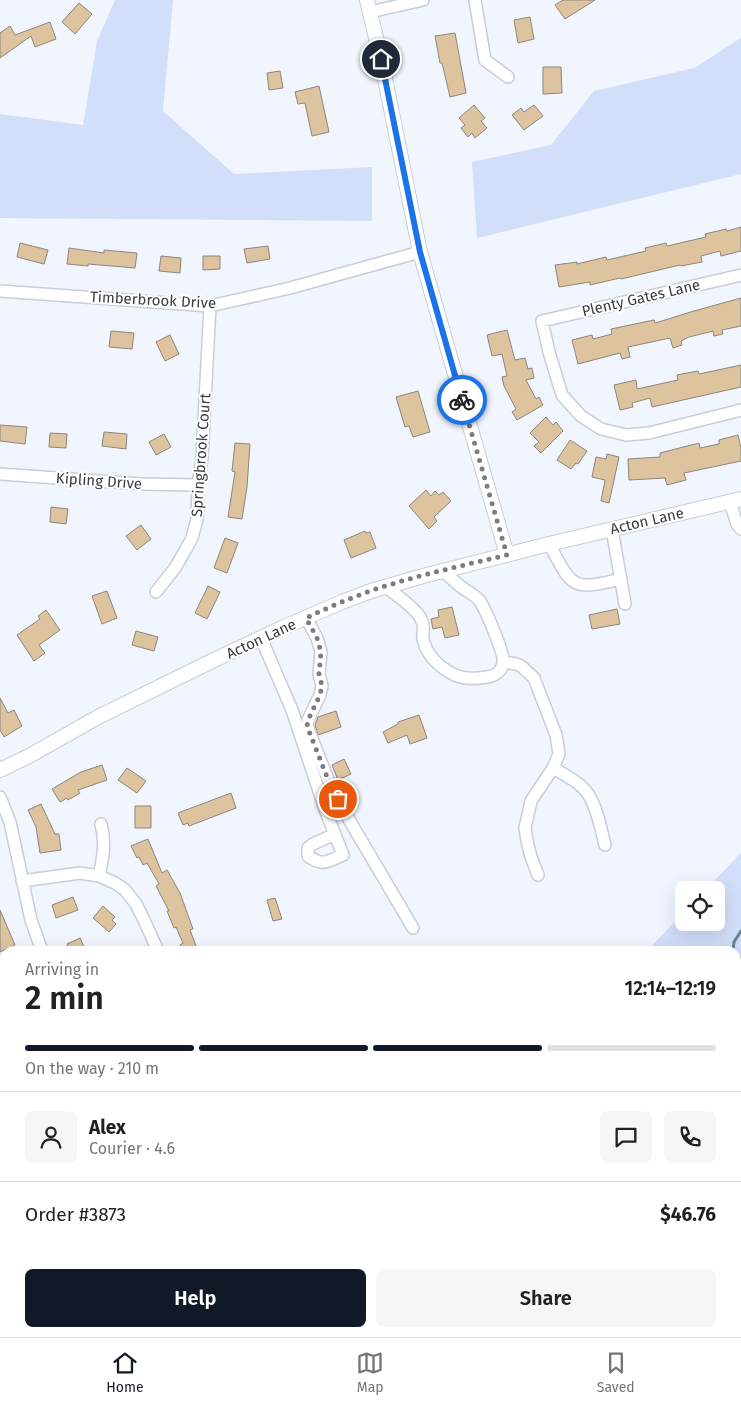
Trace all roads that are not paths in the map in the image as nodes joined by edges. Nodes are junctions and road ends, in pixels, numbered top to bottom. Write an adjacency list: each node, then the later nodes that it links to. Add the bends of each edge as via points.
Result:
1 (423, 0): 3 (street)
2 (475, 0): 4 (street, via 485,60)
3 (368, 6): 5 (street)
4 (508, 77)
5 (420, 252): 8 (street, Timberbrook Drive); 16 (street)
6 (741, 275): 9 (street, Plenty Gates Lane, via 542,321 562,395 581,416 600,429 626,436 649,433)
7 (0, 291): 8 (street, Timberbrook Drive)
8 (210, 306): 11 (street, Springbrook Court)
9 (741, 410)
10 (0, 474): 11 (street, Kipling Drive)
11 (198, 485): 20 (street, Springbrook Court, via 192,538)
12 (736, 500): 13 (street, Acton Lane); 14 (street, via 737,524)
13 (612, 529): 15 (street, Acton Lane); 18 (street)
14 (741, 529)
15 (549, 544): 16 (street, Acton Lane); 18 (street, via 567,576 577,584 593,586)
16 (507, 555): 17 (street, Acton Lane)
17 (443, 571): 19 (street, Acton Lane); 24 (street, via 477,598 484,608)
18 (621, 579): 21 (street)
19 (386, 587): 22 (street, Acton Lane); 24 (street, via 418,614 424,626 425,646 436,662 452,674 472,679 492,676)
20 (156, 592)
21 (626, 604)
22 (306, 618): 23 (street, Acton Lane); 34 (street, via 321,652 319,674 322,686 307,726 331,787)
23 (261, 638): 26 (street, Acton Lane, via 98,717); 29 (street, via 292,710)
24 (504, 662): 25 (street, via 521,666 534,678 556,735 559,754)
25 (554, 768): 30 (street, via 588,794); 31 (street, via 531,801 525,828 530,857)
26 (0, 770)
27 (0, 797): 33 (street, via 10,822)
28 (101, 824): 32 (street, via 104,845)
29 (335, 834)
30 (605, 845)
31 (538, 875)
32 (99, 876): 33 (street, via 80,873); 36 (street, via 125,890 136,904)
33 (22, 881): 35 (street)
34 (413, 928)
35 (40, 946)
36 (156, 946)

